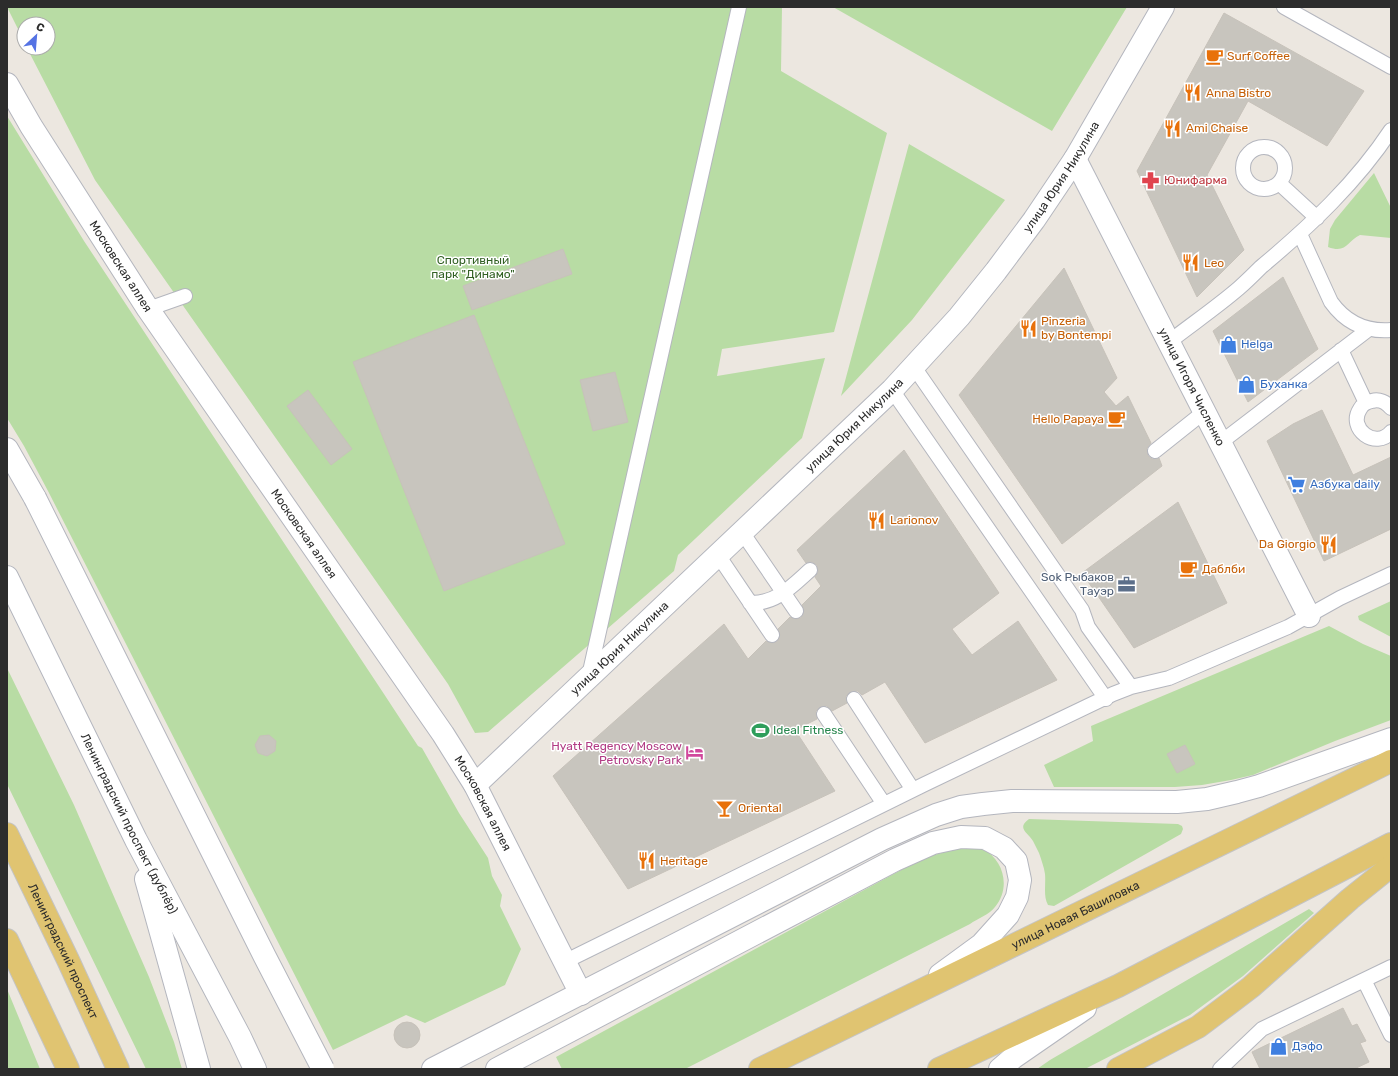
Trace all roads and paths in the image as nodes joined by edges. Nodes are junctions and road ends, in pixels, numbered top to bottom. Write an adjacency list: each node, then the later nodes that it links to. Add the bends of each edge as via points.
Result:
1 (739, 7): 36 (lane)
2 (1163, 7): 7 (main road, улица Юрия Никулина)
3 (1284, 7): 4 (lane)
4 (1391, 66)
5 (7, 84): 12 (main road, Московская аллея)
6 (1391, 130): 9 (lane, via 1351,182)
7 (1075, 159): 15 (main road, улица Игоря Численко); 17 (main road, улица Юрия Никулина, via 996,272)
8 (1279, 183): 9 (lane)
9 (1317, 218): 10 (lane)
10 (1300, 234): 13 (lane, via 1334,307 1355,324); 15 (lane, via 1239,288)
11 (185, 296): 12 (lane)
12 (148, 309): 43 (main road, Московская аллея, via 443,734)
13 (1369, 329): 14 (lane); 16 (lane)
14 (1391, 330)
15 (1169, 342): 21 (main road, улица Игоря Численко)
16 (1341, 350): 19 (lane); 23 (lane)
17 (914, 367): 18 (main road, улица Юрия Никулина); 37 (lane, via 1082,610 1088,627)
18 (892, 390): 26 (main road, улица Юрия Никулина); 39 (lane)
19 (1366, 402): 20 (lane, via 1379,400); 22 (lane, via 1358,412 1357,418 1357,424 1363,434 1378,439)
20 (1391, 408)
21 (1204, 412): 23 (main road, улица Игоря Численко); 25 (lane)
22 (1391, 432)
23 (1220, 443): 34 (main road, улица Игоря Численко)
24 (7, 449): 68 (main road, bridge, via 35,498)
25 (1155, 451)
26 (742, 532): 27 (main road, улица Юрия Никулина); 31 (lane)
27 (718, 556): 32 (lane); 36 (main road, улица Юрия Никулина)
28 (810, 570): 31 (lane)
29 (1391, 574): 34 (lane)
30 (7, 577): 47 (main road, Ленинградский проспект (дублёр))
31 (784, 593): 32 (lane, via 768,601); 33 (lane)
32 (750, 603): 35 (lane)
33 (796, 611)
34 (1309, 616): 37 (lane, via 1173,676)
35 (772, 635)
36 (589, 678): 43 (main road, улица Юрия Никулина)
37 (1130, 687): 39 (lane)
38 (854, 699): 44 (lane)
39 (1106, 699): 44 (lane)
40 (824, 714): 45 (lane)
41 (1391, 740): 56 (main road, via 1259,786 1207,799 1177,802 1012,801 962,807 882,839)
42 (1391, 761): 57 (main road, улица Новая Башиловка)
43 (475, 785): 51 (main road, Московская аллея)
44 (913, 790): 45 (lane)
45 (884, 804): 51 (lane)
46 (7, 834): 64 (main road, Ленинградский проспект)
47 (136, 840): 60 (main road, Ленинградский проспект (дублёр)); 65 (main road)
48 (1391, 844): 55 (main road)
49 (1391, 866): 74 (main road, via 1222,1009 1192,1030)
50 (7, 940): 54 (main road)
51 (564, 962): 56 (main road, Московская аллея)
52 (1391, 967): 53 (lane)
53 (1364, 980): 58 (lane); 61 (lane, via 1262,1028)
54 (29, 986): 62 (main road); 63 (main road)
55 (1118, 986): 72 (main road); 73 (main road, via 1014,1056)
56 (581, 994): 69 (main road)
57 (909, 997): 70 (main road, via 981,945 1008,914 1017,897 1020,880 1016,861 1004,848 985,838 960,836 933,843 895,860); 71 (main road, улица Новая Башиловка)
58 (1387, 1018): 59 (lane)
59 (1391, 1035)
60 (240, 1037): 66 (main road, Ленинградский проспект (дублёр)); 67 (main road)
61 (1233, 1064): 75 (lane)
62 (57, 1069)
63 (68, 1069)
64 (118, 1069)
65 (199, 1069)
66 (255, 1069)
67 (268, 1069)
68 (322, 1069)
69 (433, 1069)
70 (497, 1069)
71 (760, 1069)
72 (939, 1069)
73 (1000, 1069)
74 (1118, 1069)
75 (1220, 1069)

